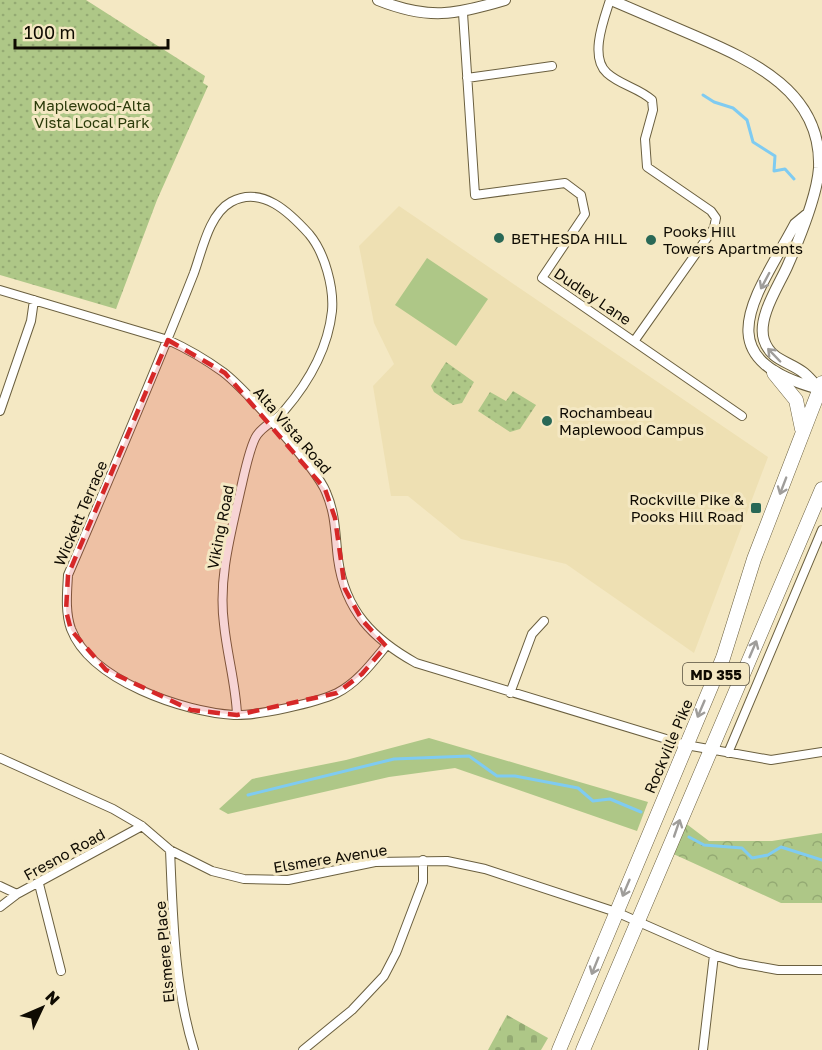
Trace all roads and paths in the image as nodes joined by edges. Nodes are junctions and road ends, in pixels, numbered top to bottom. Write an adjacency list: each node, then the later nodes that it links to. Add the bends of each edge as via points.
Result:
1 (378, 0): 4 (street, via 402,10)
2 (505, 0): 4 (street)
3 (611, 0): 7 (street, via 750,60 777,78 794,96 811,123 818,144 819,170); 11 (street, via 598,53 607,73 652,100 645,139 647,167 716,218 714,228)
4 (463, 13): 6 (street, Dudley Lane)
5 (552, 66): 6 (street)
6 (467, 78): 11 (street, Dudley Lane, via 475,195 565,183 581,195 585,214 542,278)
7 (806, 214): 12 (street, one-way to 12, via 795,224 747,318 752,348); 13 (street, one-way to 7, via 769,351 762,328 804,228)
8 (0, 290): 9 (street, Alta Vista Road)
9 (33, 300): 10 (street, Alta Vista Road); 14 (street, via 31,321)
10 (168, 340): 16 (street, Alta Vista Road, via 192,350 225,374); 16 (street, Wickett Terrace, via 222,209 231,202 260,197 295,219 312,238 327,272 332,308 329,336 284,412); 24 (street, Wickett Terrace, via 68,575 66,611 79,644 106,670 191,710)
11 (635, 340): 15 (street, Dudley Lane)
12 (774, 373): 13 (street); 17 (main road, via 800,406)
13 (821, 388): 17 (main road, Rockville Pike / MD 355)
14 (0, 411)
15 (742, 416)
16 (271, 423): 22 (street, Alta Vista Road, via 325,489 335,518 345,589 362,620); 24 (street, Viking Road, via 257,435 226,550 223,623)
17 (802, 431): 25 (main road, Rockville Pike / MD 355, one-way to 25, via 754,559 723,658)
18 (822, 489): 26 (main road, MD 355, one-way to 18)
19 (822, 530): 20 (street)
20 (819, 543): 28 (street)
21 (544, 621): 23 (street, via 532,634)
22 (386, 646): 23 (street, Alta Vista Road, via 416,663); 24 (street, Wickett Terrace, via 362,674 337,693 300,705)
23 (510, 693): 25 (street, Alta Vista Road)
24 (237, 715)
25 (686, 745): 26 (street, Alta Vista Road); 37 (main road, Rockville Pike / MD 355, one-way to 37)
26 (710, 749): 28 (street, Alta Vista Road); 38 (main road, MD 355, one-way to 26)
27 (822, 752): 28 (street, Alta Vista Road, via 771,760)
28 (728, 753)
29 (0, 758): 30 (street, Elsmere Avenue, via 114,809)
30 (142, 826): 31 (street, Elsmere Avenue); 33 (street, Fresno Road)
31 (170, 850): 32 (street, Elsmere Avenue, via 212,871 272,881 375,862); 42 (street, Elsmere Place, via 183,1014)
32 (423, 860): 37 (street, Elsmere Avenue, via 485,869); 43 (street, via 423,882 384,976 352,1010)
33 (39, 884): 35 (street, Fresno Road); 41 (street)
34 (0, 886): 35 (street)
35 (17, 894): 36 (street, Fresno Road)
36 (0, 907)
37 (616, 912): 38 (street, Elsmere Avenue); 44 (main road, Rockville Pike / MD 355, one-way to 44)
38 (639, 921): 39 (street, Elsmere Avenue); 45 (main road, MD 355)
39 (714, 955): 40 (street, Elsmere Avenue, via 778,970); 46 (street)
40 (822, 970)
41 (61, 971)
42 (194, 1050)
43 (303, 1050)
44 (559, 1050)
45 (583, 1050)
46 (703, 1050)

